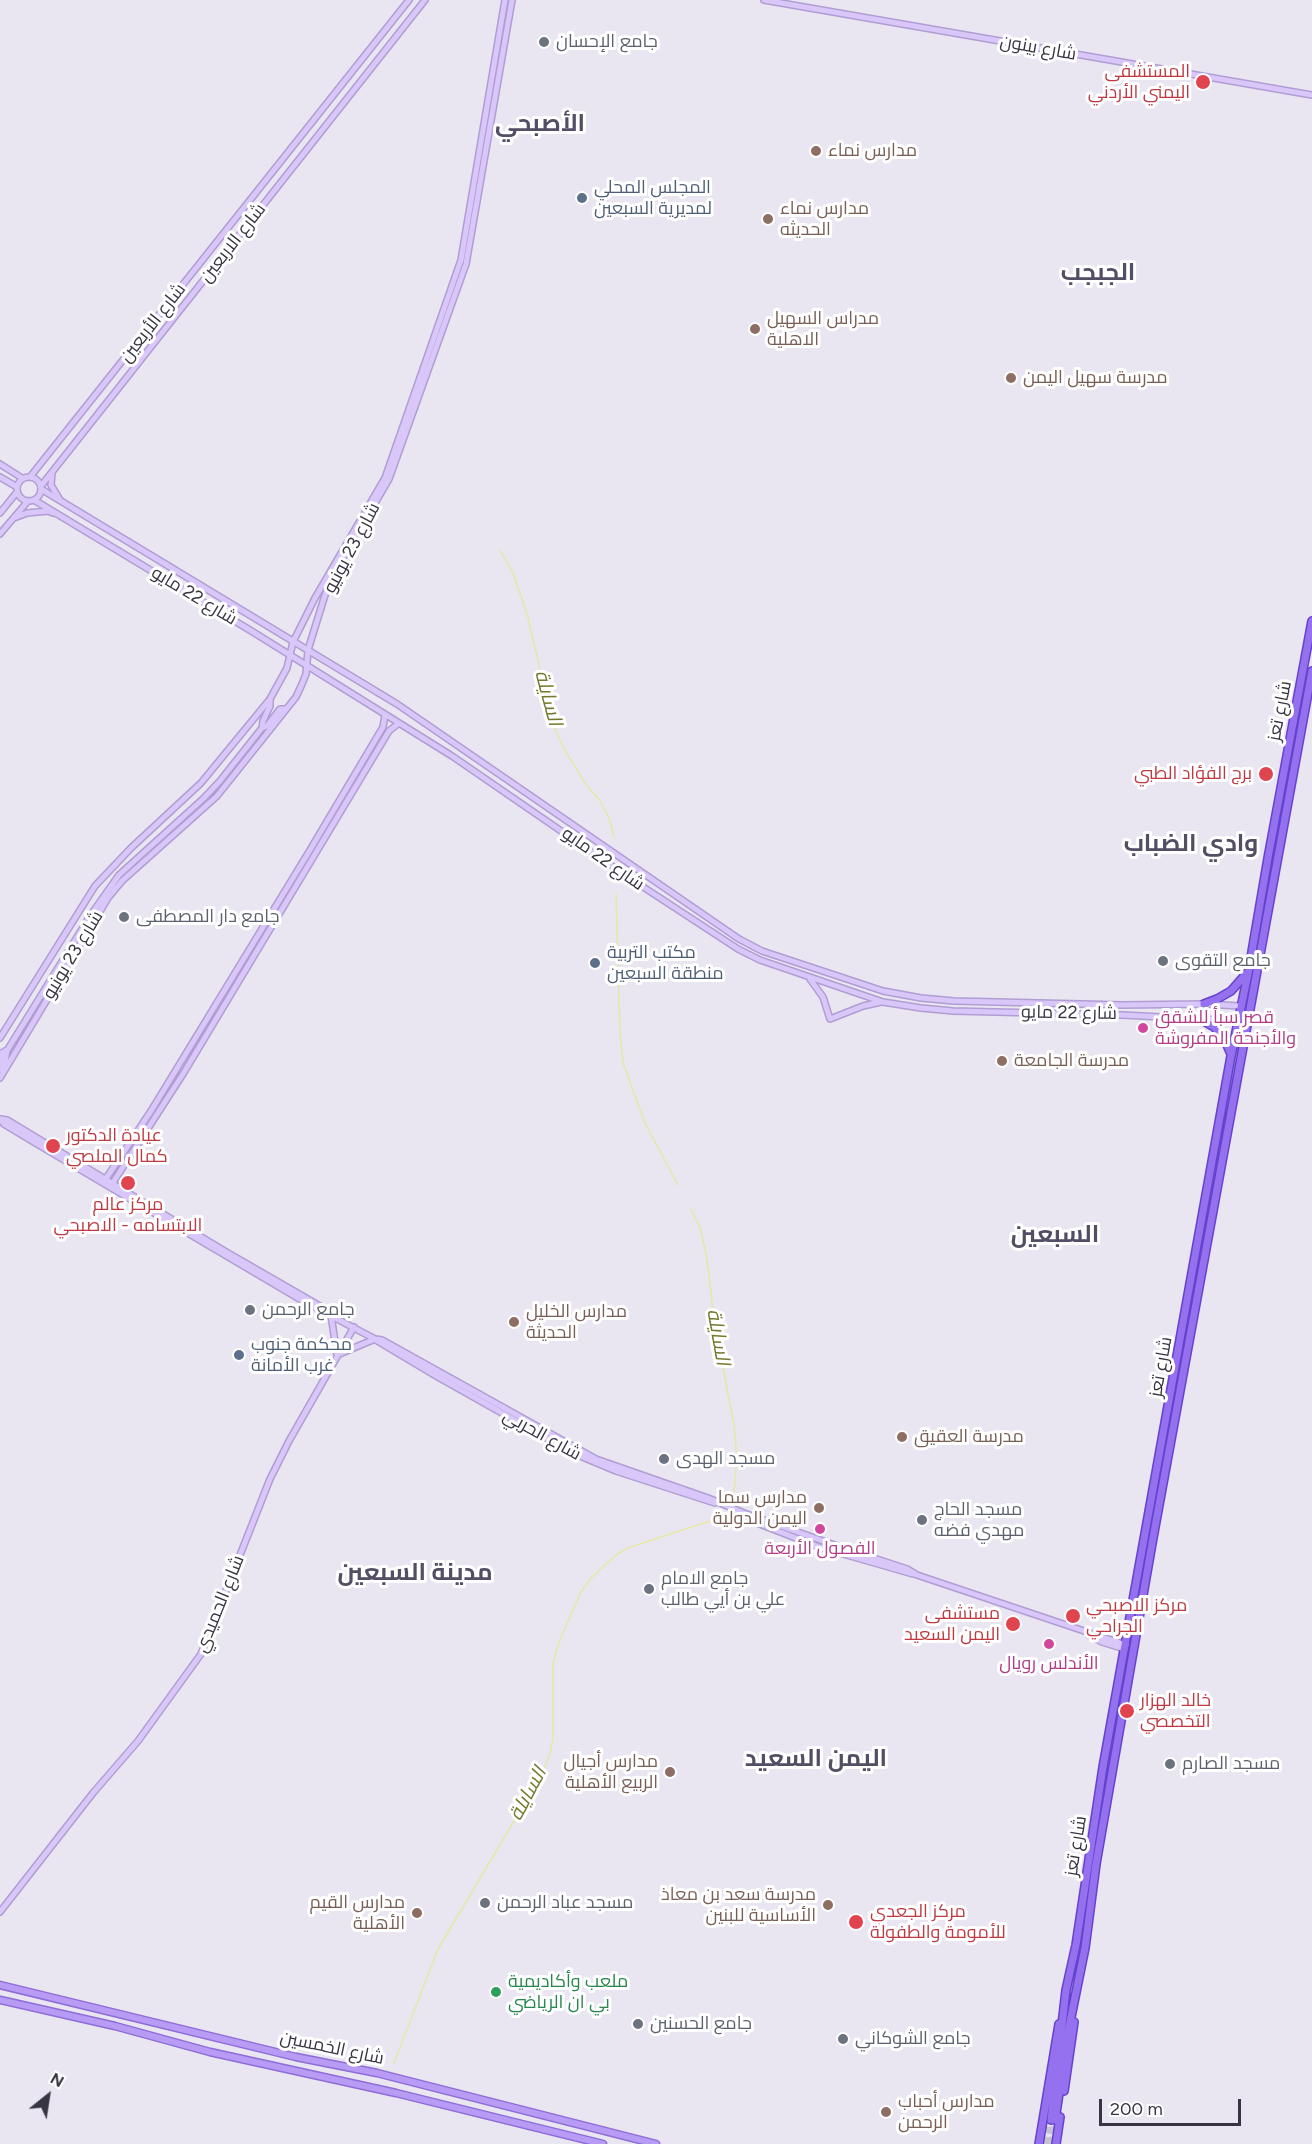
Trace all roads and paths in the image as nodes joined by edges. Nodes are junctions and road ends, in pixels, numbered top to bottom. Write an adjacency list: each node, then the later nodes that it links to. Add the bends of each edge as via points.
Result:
1 (409, 0): 9 (street, شارع الأربعين)
2 (425, 0): 10 (street, شارع الاربعين)
3 (505, 0): 6 (street, شارع 23 يونيو)
4 (512, 0): 7 (street, شارع 23 يونيو)
5 (764, 0): 8 (street, شارع بينون)
6 (493, 66): 7 (street); 13 (street, شارع 23 يونيو, via 461,260)
7 (500, 67): 13 (street, شارع 23 يونيو, via 466,264)
8 (1312, 95)
9 (331, 100): 10 (street); 11 (street, شارع الأربعين)
10 (341, 106): 12 (street, شارع الاربعين)
11 (218, 241): 12 (street); 17 (street, شارع الأربعين)
12 (228, 248): 15 (street, شارع الاربعين)
13 (448, 303): 19 (street, شارع 23 يونيو)
14 (0, 464): 18 (street)
15 (53, 468): 20 (street, شارع الاربعين); 23 (street, via 51,485)
16 (0, 477): 21 (street)
17 (30, 477): 18 (street); 20 (street)
18 (22, 478): 21 (street)
19 (386, 478): 29 (street, شارع 23 يونيو); 30 (street, شارع 23 يونيو, via 328,587)
20 (41, 487): 22 (street, via 39,495); 23 (street, شارع 22 مايو)
21 (17, 489): 22 (street, via 22,499); 24 (street)
22 (31, 500): 25 (street, شارع 22 مايو); 26 (street)
23 (63, 504): 29 (street, شارع 22 مايو)
24 (0, 513)
25 (63, 516): 26 (street, via 48,511); 31 (street, شارع 22 مايو)
26 (14, 518): 27 (street)
27 (0, 534)
28 (1312, 621): 35 (highway, شارع تعز)
29 (293, 642): 30 (street, شارع 22 مايو); 31 (street, شارع 23 يونيو)
30 (308, 650): 32 (street, شارع 23 يونيو); 43 (street, شارع 22 مايو, via 397,704)
31 (291, 655): 32 (street, شارع 22 مايو); 34 (street, شارع 23 يونيو)
32 (307, 666): 37 (street, شارع 23 يونيو, via 296,697); 38 (street, شارع 22 مايو)
33 (1312, 671): 36 (highway, شارع تعز)
34 (270, 699): 40 (street); 68 (street, شارع 23 يونيو, via 201,783 95,886)
35 (1297, 704): 36 (highway); 46 (highway, شارع تعز)
36 (1309, 706): 47 (highway, شارع تعز)
37 (285, 709): 40 (street, via 280,709); 74 (street, شارع 23 يونيو, via 217,796 108,898)
38 (385, 715): 39 (street, شارع 22 مايو); 41 (street)
39 (399, 723): 42 (street); 49 (street, شارع 22 مايو)
40 (262, 728): 69 (street, via 204,798 118,875)
41 (383, 728): 42 (street, via 388,726); 44 (street)
42 (389, 731): 45 (street)
43 (604, 847): 48 (street, شارع 22 مايو); 49 (street)
44 (310, 850): 45 (street); 51 (street)
45 (316, 854): 52 (street)
46 (1268, 858): 47 (highway); 53 (highway, شارع تعز)
47 (1277, 859): 85 (highway, شارع تعز)
48 (623, 860): 50 (street); 55 (street, شارع 22 مايو, via 739,939 762,951)
49 (607, 862): 50 (street, شارع 22 مايو)
50 (631, 879): 54 (street, شارع 22 مايو, via 738,949)
51 (270, 916): 52 (street); 66 (street)
52 (276, 920): 67 (street)
53 (1249, 969): 59 (highway, via 1231,991); 61 (highway, شارع تعز)
54 (809, 978): 56 (street, شارع 22 مايو); 57 (street, via 823,997 830,1019)
55 (848, 980): 56 (street); 58 (street, شارع 22 مايو, via 921,998)
56 (845, 990): 57 (street, شارع 22 مايو)
57 (883, 1002): 62 (street, شارع 22 مايو, via 953,1011)
58 (1037, 1003): 60 (street, شارع 22 مايو); 62 (street)
59 (1204, 1004): 60 (street, شارع 22 مايو); 61 (street, شارع 22 مايو)
60 (1124, 1005): 63 (street)
61 (1240, 1006): 65 (highway, شارع تعز)
62 (1037, 1013): 63 (street, شارع 22 مايو)
63 (1123, 1015): 64 (street, شارع 22 مايو)
64 (1200, 1019): 65 (street, شارع 22 مايو); 71 (highway, via 1223,1036)
65 (1238, 1021): 71 (highway, شارع تعز)
66 (199, 1033): 67 (street); 75 (street)
67 (205, 1037): 76 (street)
68 (0, 1038)
69 (7, 1050): 70 (street); 72 (street); 73 (street)
70 (0, 1054)
71 (1231, 1056): 84 (highway, شارع تعز)
72 (0, 1062)
73 (0, 1069)
74 (0, 1078)
75 (151, 1111): 76 (street); 78 (street)
76 (158, 1115): 79 (street)
77 (0, 1119): 78 (street, شارع الحربي); 80 (street, شارع الحربي, via 209,1247)
78 (105, 1180): 79 (street, شارع الحربي)
79 (112, 1184): 80 (street, شارع الحربي)
80 (331, 1315): 81 (street, شارع الحربي); 83 (street)
81 (354, 1328): 82 (street, شارع الحربي); 83 (street, شارع الحميدي)
82 (375, 1339): 83 (street); 84 (street, شارع الحربي, via 585,1454)
83 (337, 1355): 86 (street, شارع الحميدي, via 270,1479 201,1654 138,1741)
84 (1125, 1647): 85 (highway, شارع تعز, via 1103,1767)
85 (1093, 1864): 89 (highway, شارع تعز); 90 (highway, شارع تعز, via 1085,1948)
86 (0, 1912)
87 (0, 1985): 91 (main road, شارع الخمسين)
88 (0, 2000): 92 (main road, شارع الخمسين)
89 (1064, 2007): 90 (highway, شارع تعز, via 1053,2120); 98 (highway)
90 (1073, 2010): 99 (highway, via 1074,2027)
91 (118, 2013): 92 (main road); 93 (main road, شارع الخمسين)
92 (115, 2026): 94 (main road, شارع الخمسين)
93 (296, 2057): 94 (main road); 95 (main road, شارع الخمسين, via 385,2075)
94 (294, 2070): 96 (main road, شارع الخمسين)
95 (628, 2141): 97 (main road, شارع الخمسين)
96 (603, 2144)
97 (656, 2144)
98 (1039, 2144)
99 (1056, 2144)

